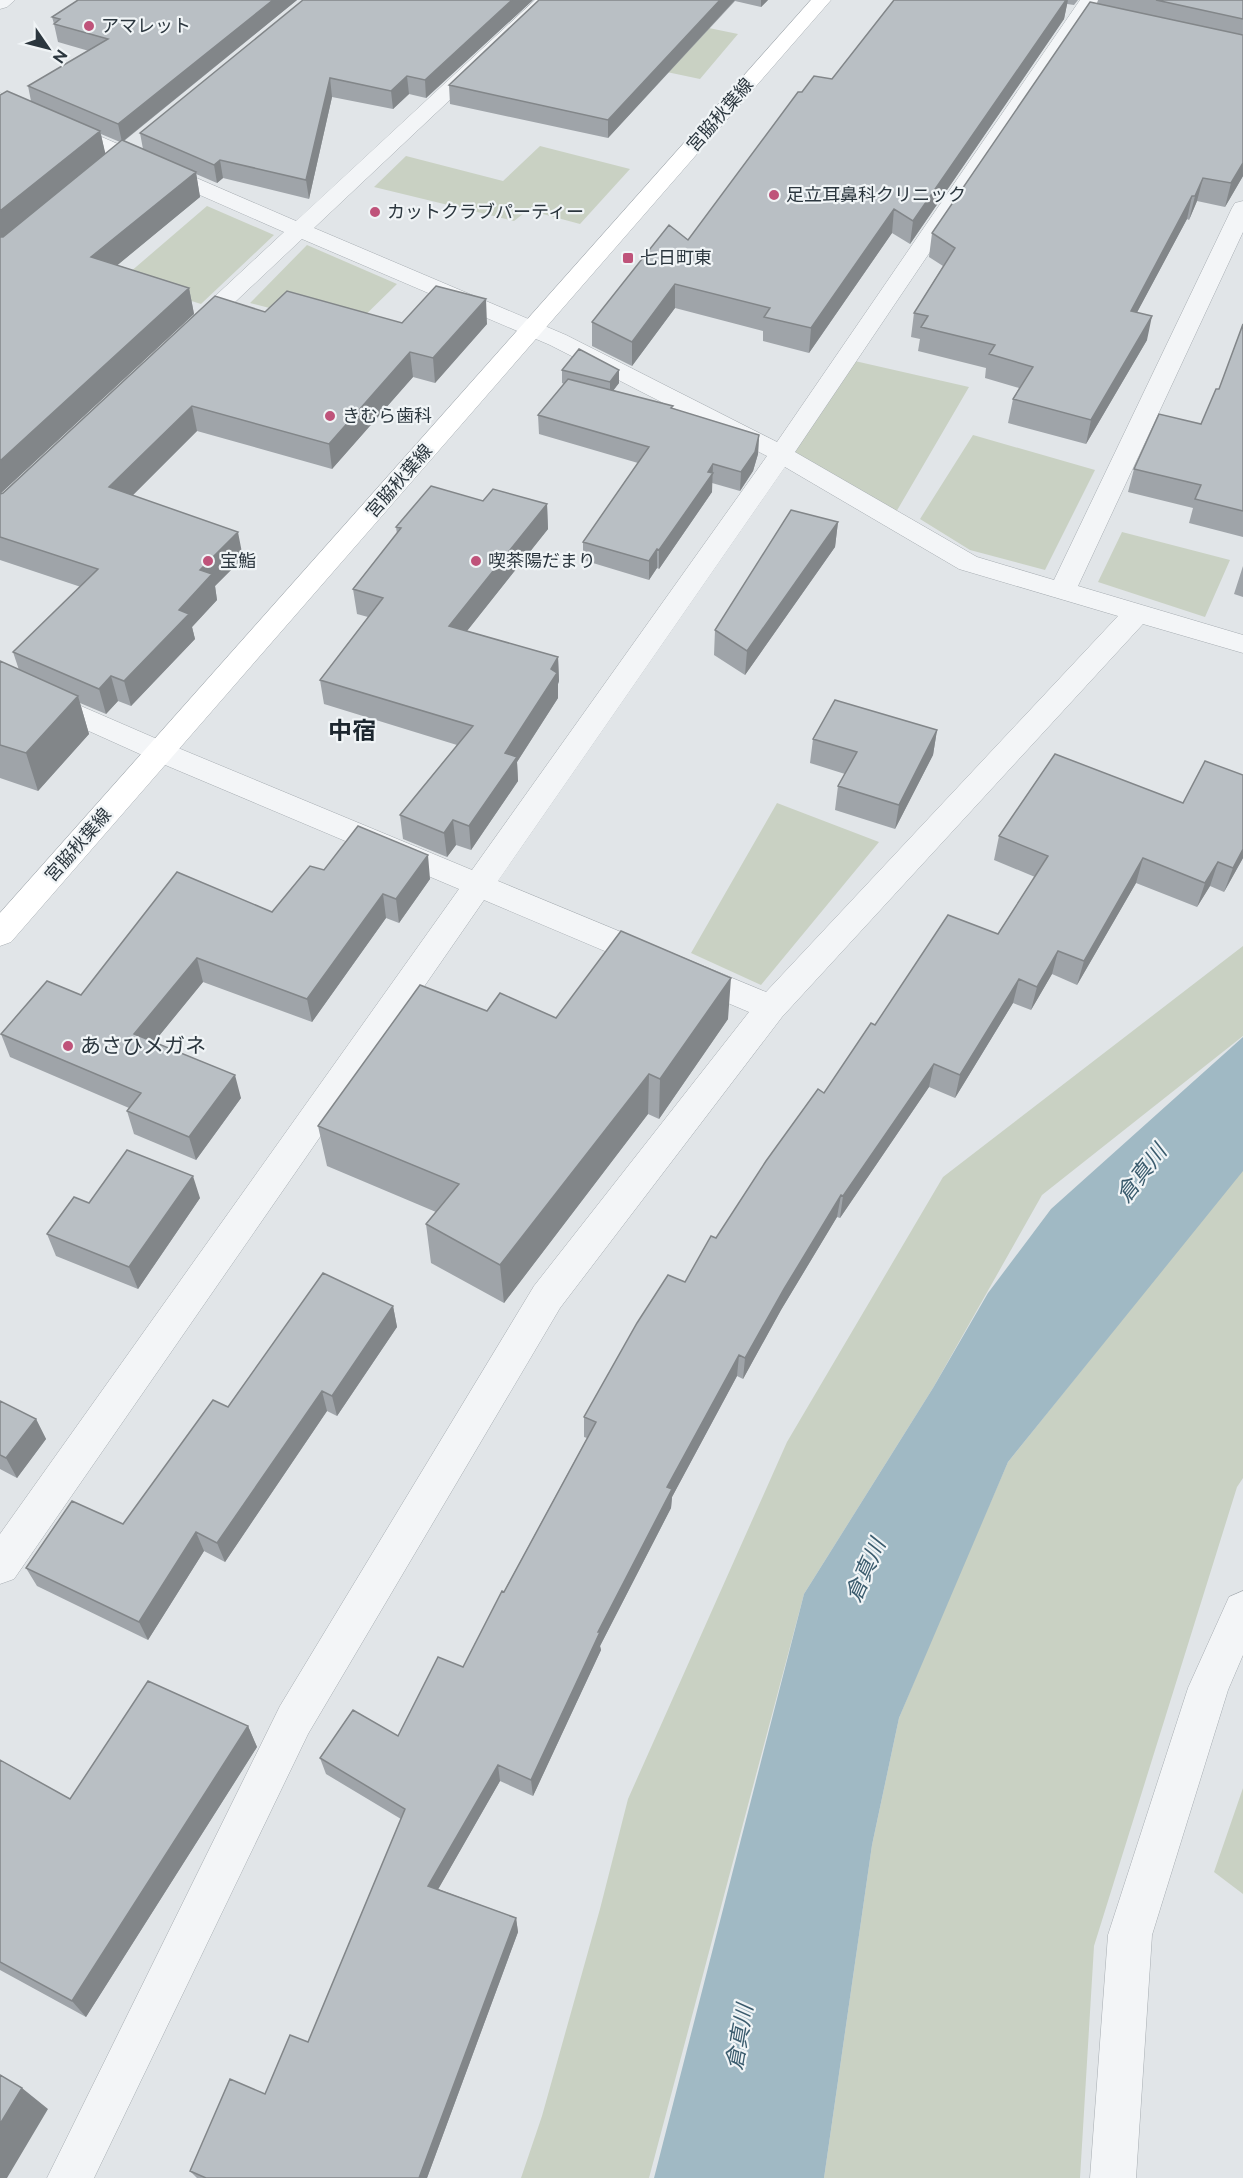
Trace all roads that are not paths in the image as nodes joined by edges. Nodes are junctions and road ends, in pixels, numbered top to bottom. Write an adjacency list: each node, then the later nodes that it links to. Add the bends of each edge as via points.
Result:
1 (5, 0): 4 (street)
2 (546, 0): 8 (street)
3 (821, 0): 9 (street, 宮脇秋葉線)
4 (0, 3)
5 (1082, 11): 11 (street)
6 (0, 99): 8 (street)
7 (1243, 208): 12 (street)
8 (298, 230): 9 (street); 10 (street)
9 (533, 328): 11 (street); 16 (street, 宮脇秋葉線)
10 (179, 343)
11 (781, 454): 12 (street, via 968,563); 17 (street)
12 (1062, 591): 13 (street)
13 (1137, 613): 14 (street); 19 (street)
14 (1243, 644)
15 (0, 680): 16 (street)
16 (161, 752): 17 (street); 18 (street, 宮脇秋葉線)
17 (478, 886): 19 (street); 20 (street)
18 (0, 934)
19 (771, 1008): 22 (street, via 547,1297 523,1337 294,1720)
20 (0, 1566)
21 (1243, 1610): 23 (street, via 1208,1688 1130,1935)
22 (70, 2178)
23 (1113, 2178)

